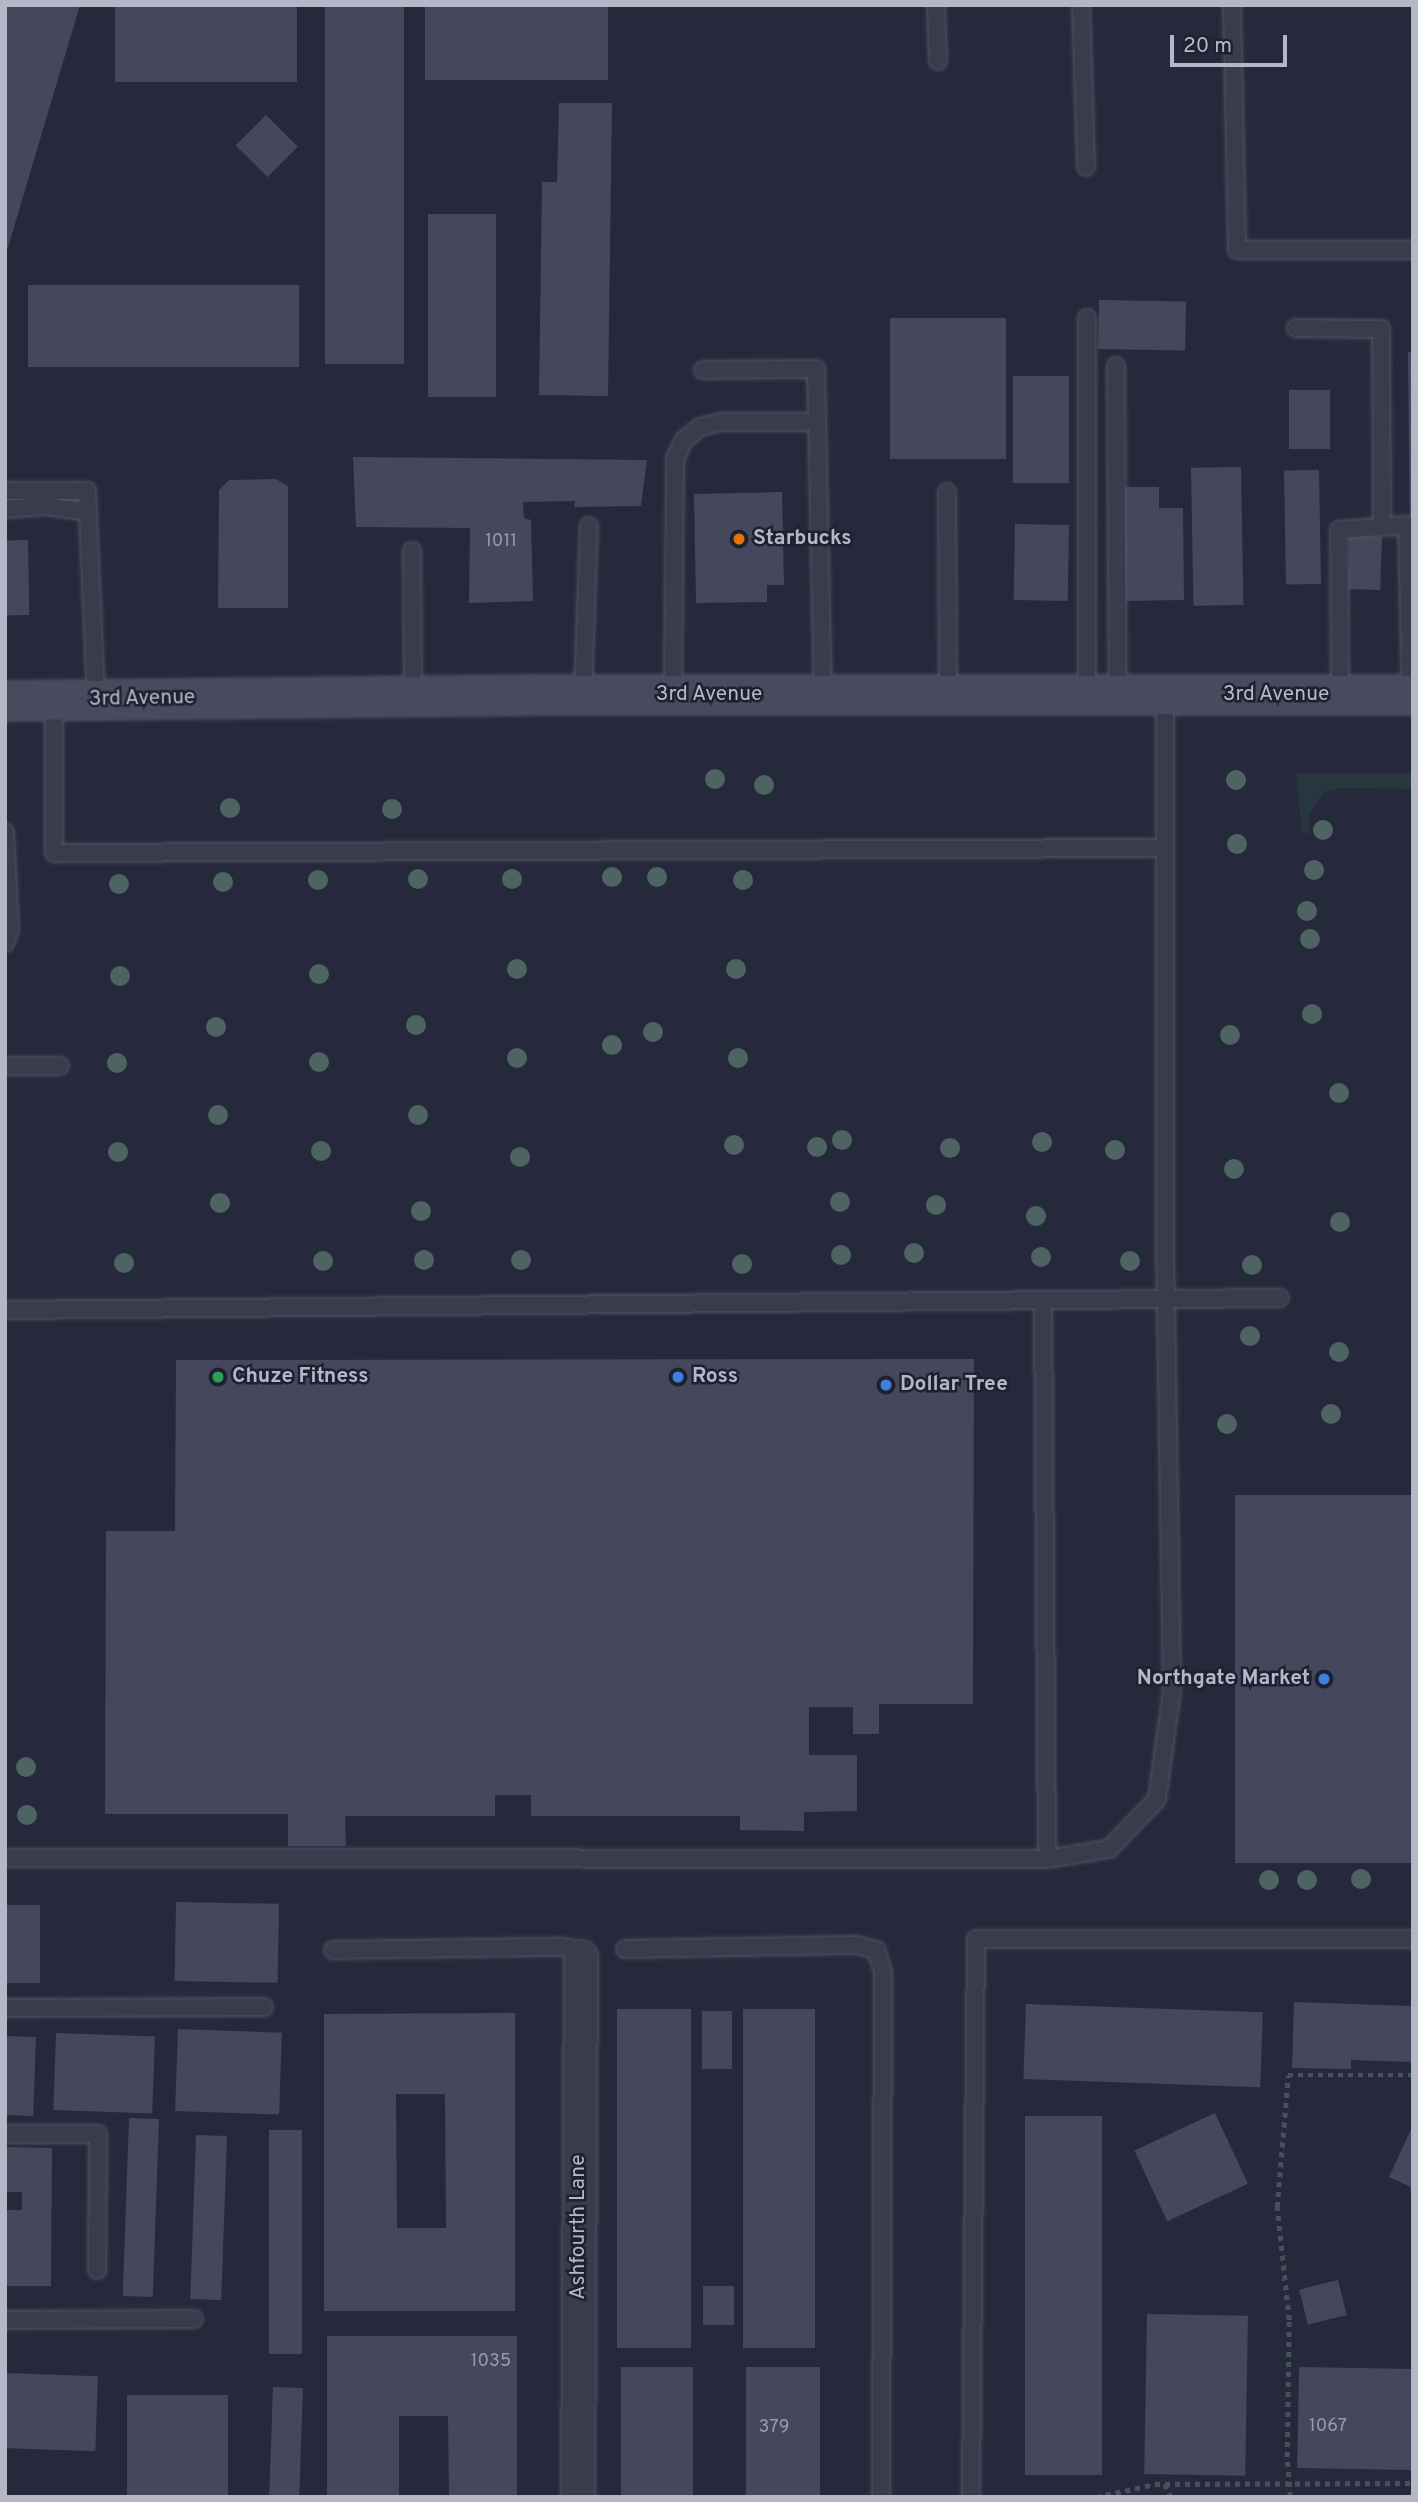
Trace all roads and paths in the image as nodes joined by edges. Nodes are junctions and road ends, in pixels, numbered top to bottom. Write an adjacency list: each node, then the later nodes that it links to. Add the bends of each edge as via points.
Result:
1 (936, 5): 4 (lane)
2 (1081, 5): 5 (lane)
3 (1232, 5): 6 (lane, via 1237,250)
4 (938, 61)
5 (1086, 167)
6 (1413, 250)
7 (1087, 318): 23 (lane)
8 (1296, 328): 17 (lane, via 1381,329)
9 (1116, 366): 23 (lane)
10 (703, 370): 11 (lane, via 816,369)
11 (817, 422): 20 (lane, via 722,422 700,427 684,440 675,459); 21 (lane)
12 (5, 491): 15 (lane, via 87,491)
13 (947, 492): 22 (lane)
14 (5, 509): 15 (lane, via 45,506)
15 (88, 512): 28 (lane)
16 (589, 526): 19 (lane)
17 (1382, 527): 25 (lane, via 1339,530); 26 (lane, via 1407,525)
18 (412, 551): 27 (lane)
19 (583, 695): 20 (main road, 3rd Avenue); 27 (main road, 3rd Avenue)
20 (673, 695): 21 (main road, 3rd Avenue)
21 (823, 695): 22 (main road, 3rd Avenue)
22 (948, 695): 23 (main road, 3rd Avenue)
23 (1102, 695): 24 (main road, 3rd Avenue)
24 (1165, 695): 25 (main road, 3rd Avenue); 32 (lane)
25 (1340, 695): 26 (main road, 3rd Avenue)
26 (1412, 695)
27 (413, 696): 28 (main road, 3rd Avenue)
28 (96, 700): 30 (main road, 3rd Avenue)
29 (5, 701): 30 (main road, 3rd Avenue)
30 (54, 701): 32 (lane, via 54,853)
31 (5, 832): 33 (lane, via 10,930)
32 (1165, 848): 37 (lane)
33 (5, 943)
34 (5, 1066): 35 (lane)
35 (60, 1066)
36 (1280, 1298): 37 (lane)
37 (1165, 1299): 38 (lane); 41 (lane, via 1172,1691 1157,1799 1110,1849)
38 (1043, 1300): 39 (lane); 41 (lane)
39 (5, 1310)
40 (5, 1858): 41 (lane)
41 (1047, 1859)
42 (1413, 1939): 58 (lane, via 976,1939)
43 (625, 1949): 57 (lane, via 856,1945 876,1950 883,1972)
44 (333, 1951): 45 (lane, via 562,1947)
45 (581, 1957): 56 (street, Ashfourth Lane)
46 (264, 2007): 47 (lane)
47 (5, 2008)
48 (1413, 2075): 55 (path, via 1288,2076 1277,2207 1289,2320)
49 (5, 2134): 50 (lane, via 98,2133)
50 (96, 2270)
51 (194, 2319): 52 (lane)
52 (5, 2320)
53 (1413, 2483): 55 (path)
54 (1165, 2484): 55 (path); 59 (path); 60 (path)
55 (1290, 2484): 61 (path)
56 (578, 2497)
57 (881, 2497)
58 (971, 2497)
59 (1096, 2497)
60 (1171, 2497)
61 (1290, 2497)

